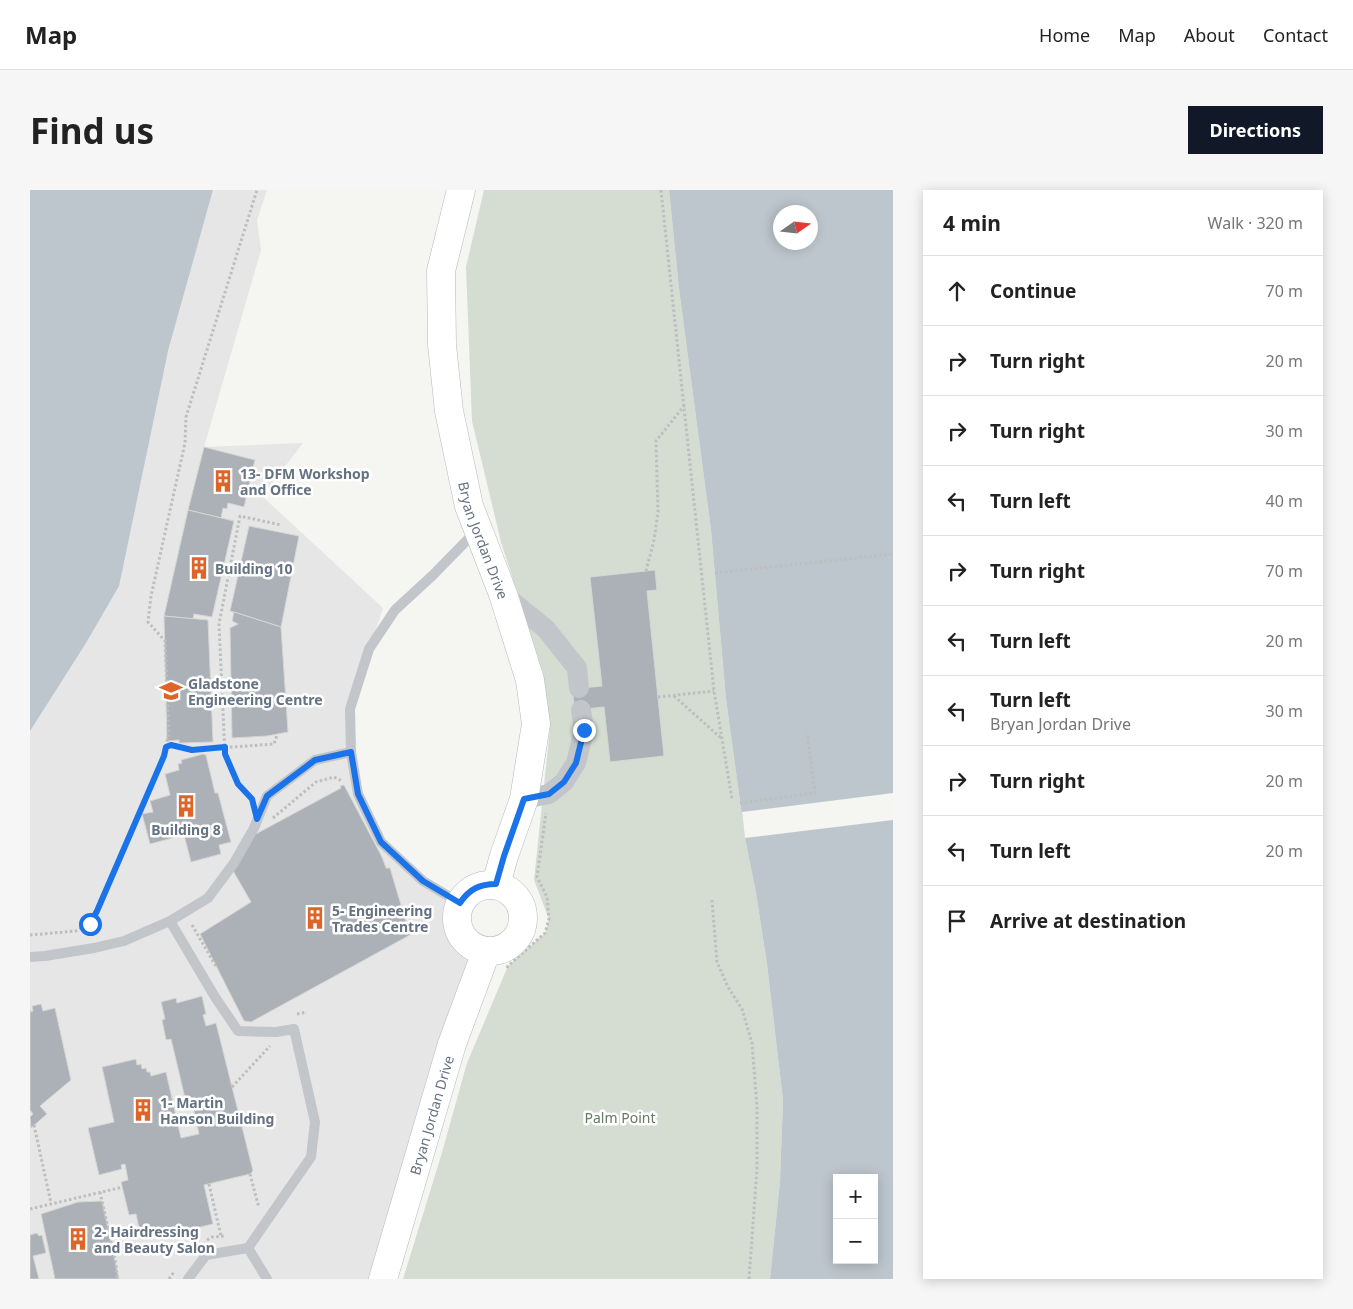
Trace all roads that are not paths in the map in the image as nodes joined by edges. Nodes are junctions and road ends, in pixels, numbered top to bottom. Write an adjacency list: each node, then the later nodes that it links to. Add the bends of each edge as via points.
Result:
1 (461, 190): 2 (main road, Bryan Jordan Drive, via 440,271 442,345 449,411 469,506)
2 (478, 529): 3 (main road, Bryan Jordan Drive); 6 (lane, via 395,610 369,649 350,709)
3 (503, 594): 4 (street, via 546,630 577,668); 7 (main road, Bryan Jordan Drive, via 530,680 536,724)
4 (579, 688)
5 (581, 710): 7 (street, via 584,730 576,763 564,782 549,794)
6 (351, 752): 9 (lane, via 358,794 381,842 423,881); 10 (lane, via 315,760 267,796 234,863 208,898)
7 (524, 799): 8 (main road, Bryan Jordan Drive)
8 (496, 884): 9 (main road, via 475,888); 11 (main road, via 516,897 524,919 522,930 508,947)
9 (460, 903): 11 (main road, via 456,915 461,934 474,948)
10 (170, 921): 12 (lane, via 124,941); 13 (lane, via 238,1031 294,1029 315,1122 311,1156)
11 (486, 952): 16 (main road, Bryan Jordan Drive, via 452,1044)
12 (30, 957)
13 (248, 1248): 14 (lane, via 206,1255); 15 (lane)
14 (188, 1279)
15 (267, 1279)
16 (383, 1279)

